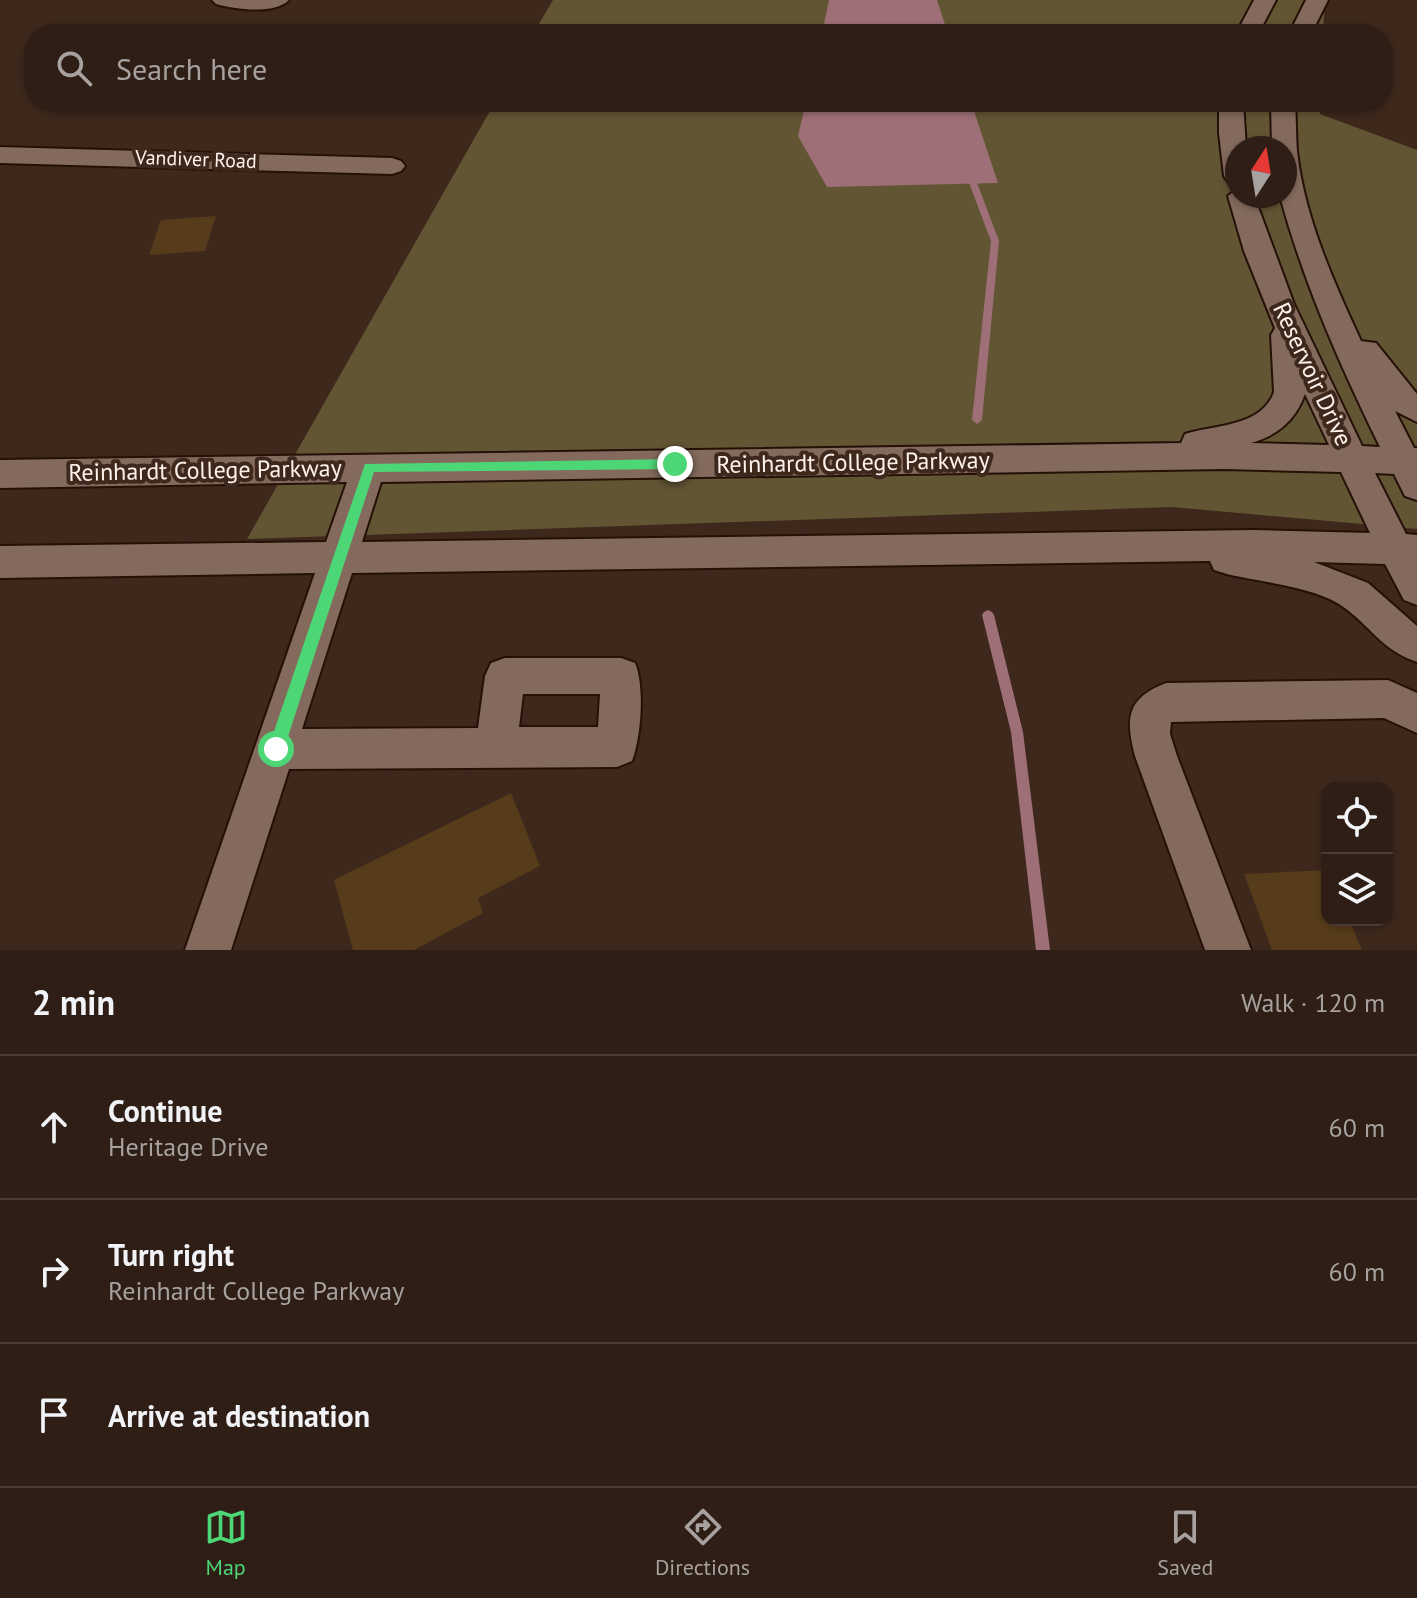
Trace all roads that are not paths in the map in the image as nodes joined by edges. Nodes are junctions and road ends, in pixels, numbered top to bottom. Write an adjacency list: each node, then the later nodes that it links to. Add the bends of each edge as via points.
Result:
1 (223, 0): 2 (street)
2 (278, 0)
3 (1265, 0): 5 (street)
4 (1317, 0): 6 (street)
5 (1252, 24)
6 (1305, 24)
7 (1231, 112): 9 (street)
8 (1283, 112): 10 (street, Reservoir Drive)
9 (1231, 136)
10 (1284, 136)
11 (0, 155): 12 (street, Vandiver Road)
12 (392, 166)
13 (1297, 203): 15 (street, Reservoir Drive)
14 (1245, 208): 16 (street, Reservoir Drive)
15 (1334, 309): 17 (street, via 1406,403); 21 (street, Reservoir Drive)
16 (1284, 314): 18 (street, Reservoir Drive); 19 (street, via 1290,396 1271,423 1231,437)
17 (1417, 410)
18 (1351, 457): 19 (street, Reinhardt College Parkway); 21 (street, Reinhardt College Parkway); 24 (street, Reservoir Drive)
19 (1102, 459): 20 (street, Reinhardt College Parkway)
20 (369, 467): 22 (street, Reinhardt College Parkway); 25 (street)
21 (1412, 469)
22 (0, 474)
23 (1168, 546): 24 (street); 25 (street); 28 (street, via 1324,580 1355,594)
24 (1406, 549): 27 (street, Reservoir Drive)
25 (341, 558): 26 (street); 31 (street)
26 (0, 562)
27 (1417, 589)
28 (1417, 645)
29 (1417, 714): 33 (street, via 1388,699 1166,702 1151,713 1156,756)
30 (496, 747): 31 (street)
31 (276, 749): 32 (street)
32 (208, 950)
33 (1228, 950)

